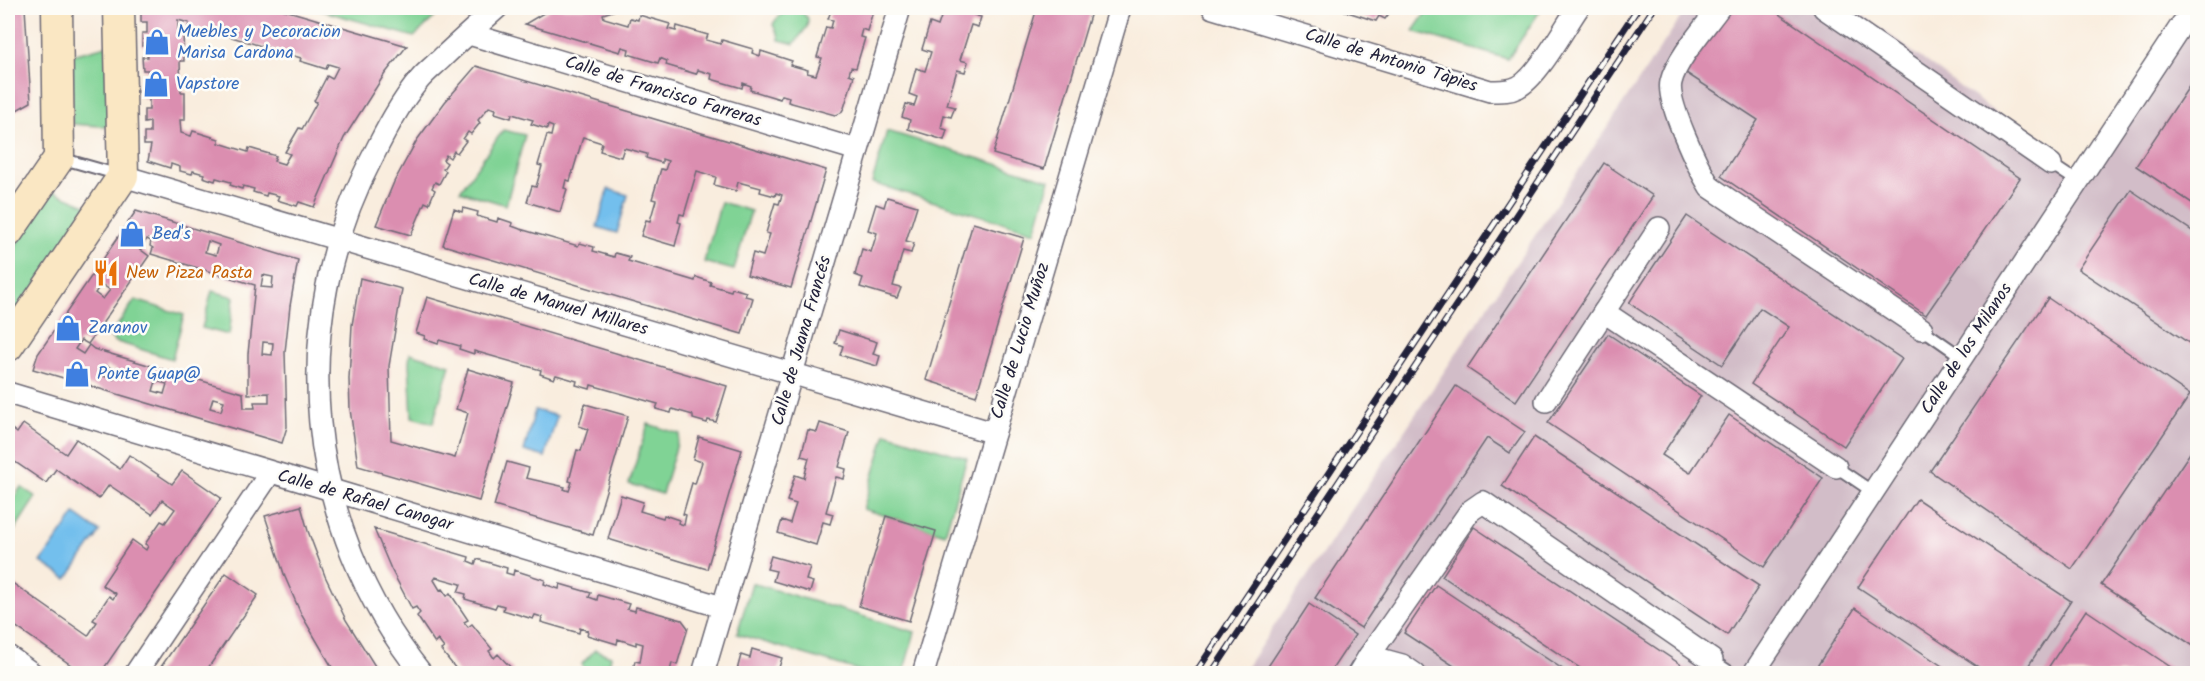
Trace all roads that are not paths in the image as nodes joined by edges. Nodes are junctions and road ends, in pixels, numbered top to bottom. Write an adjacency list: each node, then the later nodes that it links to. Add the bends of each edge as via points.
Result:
1 (57, 8): 13 (street)
2 (119, 8): 15 (street)
3 (497, 8): 11 (street)
4 (900, 8): 12 (street, Calle de Juana Francés)
5 (1120, 8): 27 (street, Calle de Lucio Muñoz)
6 (1213, 8): 7 (street, Calle de Antonio Tàpies, via 1490,91 1506,92 1532,76)
7 (1578, 8)
8 (1719, 8): 21 (street, via 1675,71 1670,86 1679,120 1710,187)
9 (1824, 8): 14 (street)
10 (2190, 22): 16 (street, Calle de los Milanos)
11 (469, 34): 12 (street, Calle de Francisco Farreras); 19 (street, via 420,78 387,129 358,184)
12 (857, 150): 24 (street, Calle de Juana Francés)
13 (59, 158): 15 (lane); 18 (street)
14 (2051, 164): 16 (lane)
15 (123, 176): 19 (street, Calle de Manuel Millares); 22 (street)
16 (2078, 182): 23 (street, Calle de los Milanos)
17 (1659, 228): 20 (street)
18 (8, 232)
19 (337, 240): 24 (street, Calle de Manuel Millares); 30 (street, via 323,300 318,361 318,422)
20 (1604, 312): 26 (street); 28 (street)
21 (1922, 329): 23 (lane)
22 (8, 346)
23 (1962, 357): 31 (street, Calle de los Milanos)
24 (793, 374): 27 (street, Calle de Manuel Millares); 32 (street, Calle de Juana Francés)
25 (8, 393): 29 (street, Calle de Rafael Canogar)
26 (1546, 401)
27 (994, 433): 40 (street, Calle de Lucio Muñoz)
28 (1836, 467): 31 (lane)
29 (270, 473): 30 (street, Calle de Rafael Canogar); 37 (street)
30 (331, 491): 32 (street, Calle de Rafael Canogar); 38 (street, via 348,545 377,605)
31 (1873, 492): 43 (street, Calle de los Milanos)
32 (723, 607): 39 (street, Calle de Juana Francés)
33 (8, 656): 36 (street)
34 (1712, 660): 35 (street, via 1483,502 1470,511); 42 (lane)
35 (1364, 665): 41 (street, via 1402,665)
36 (33, 674)
37 (135, 674)
38 (422, 674)
39 (703, 674)
40 (923, 674)
41 (1414, 674)
42 (1733, 674)
43 (1753, 674)

